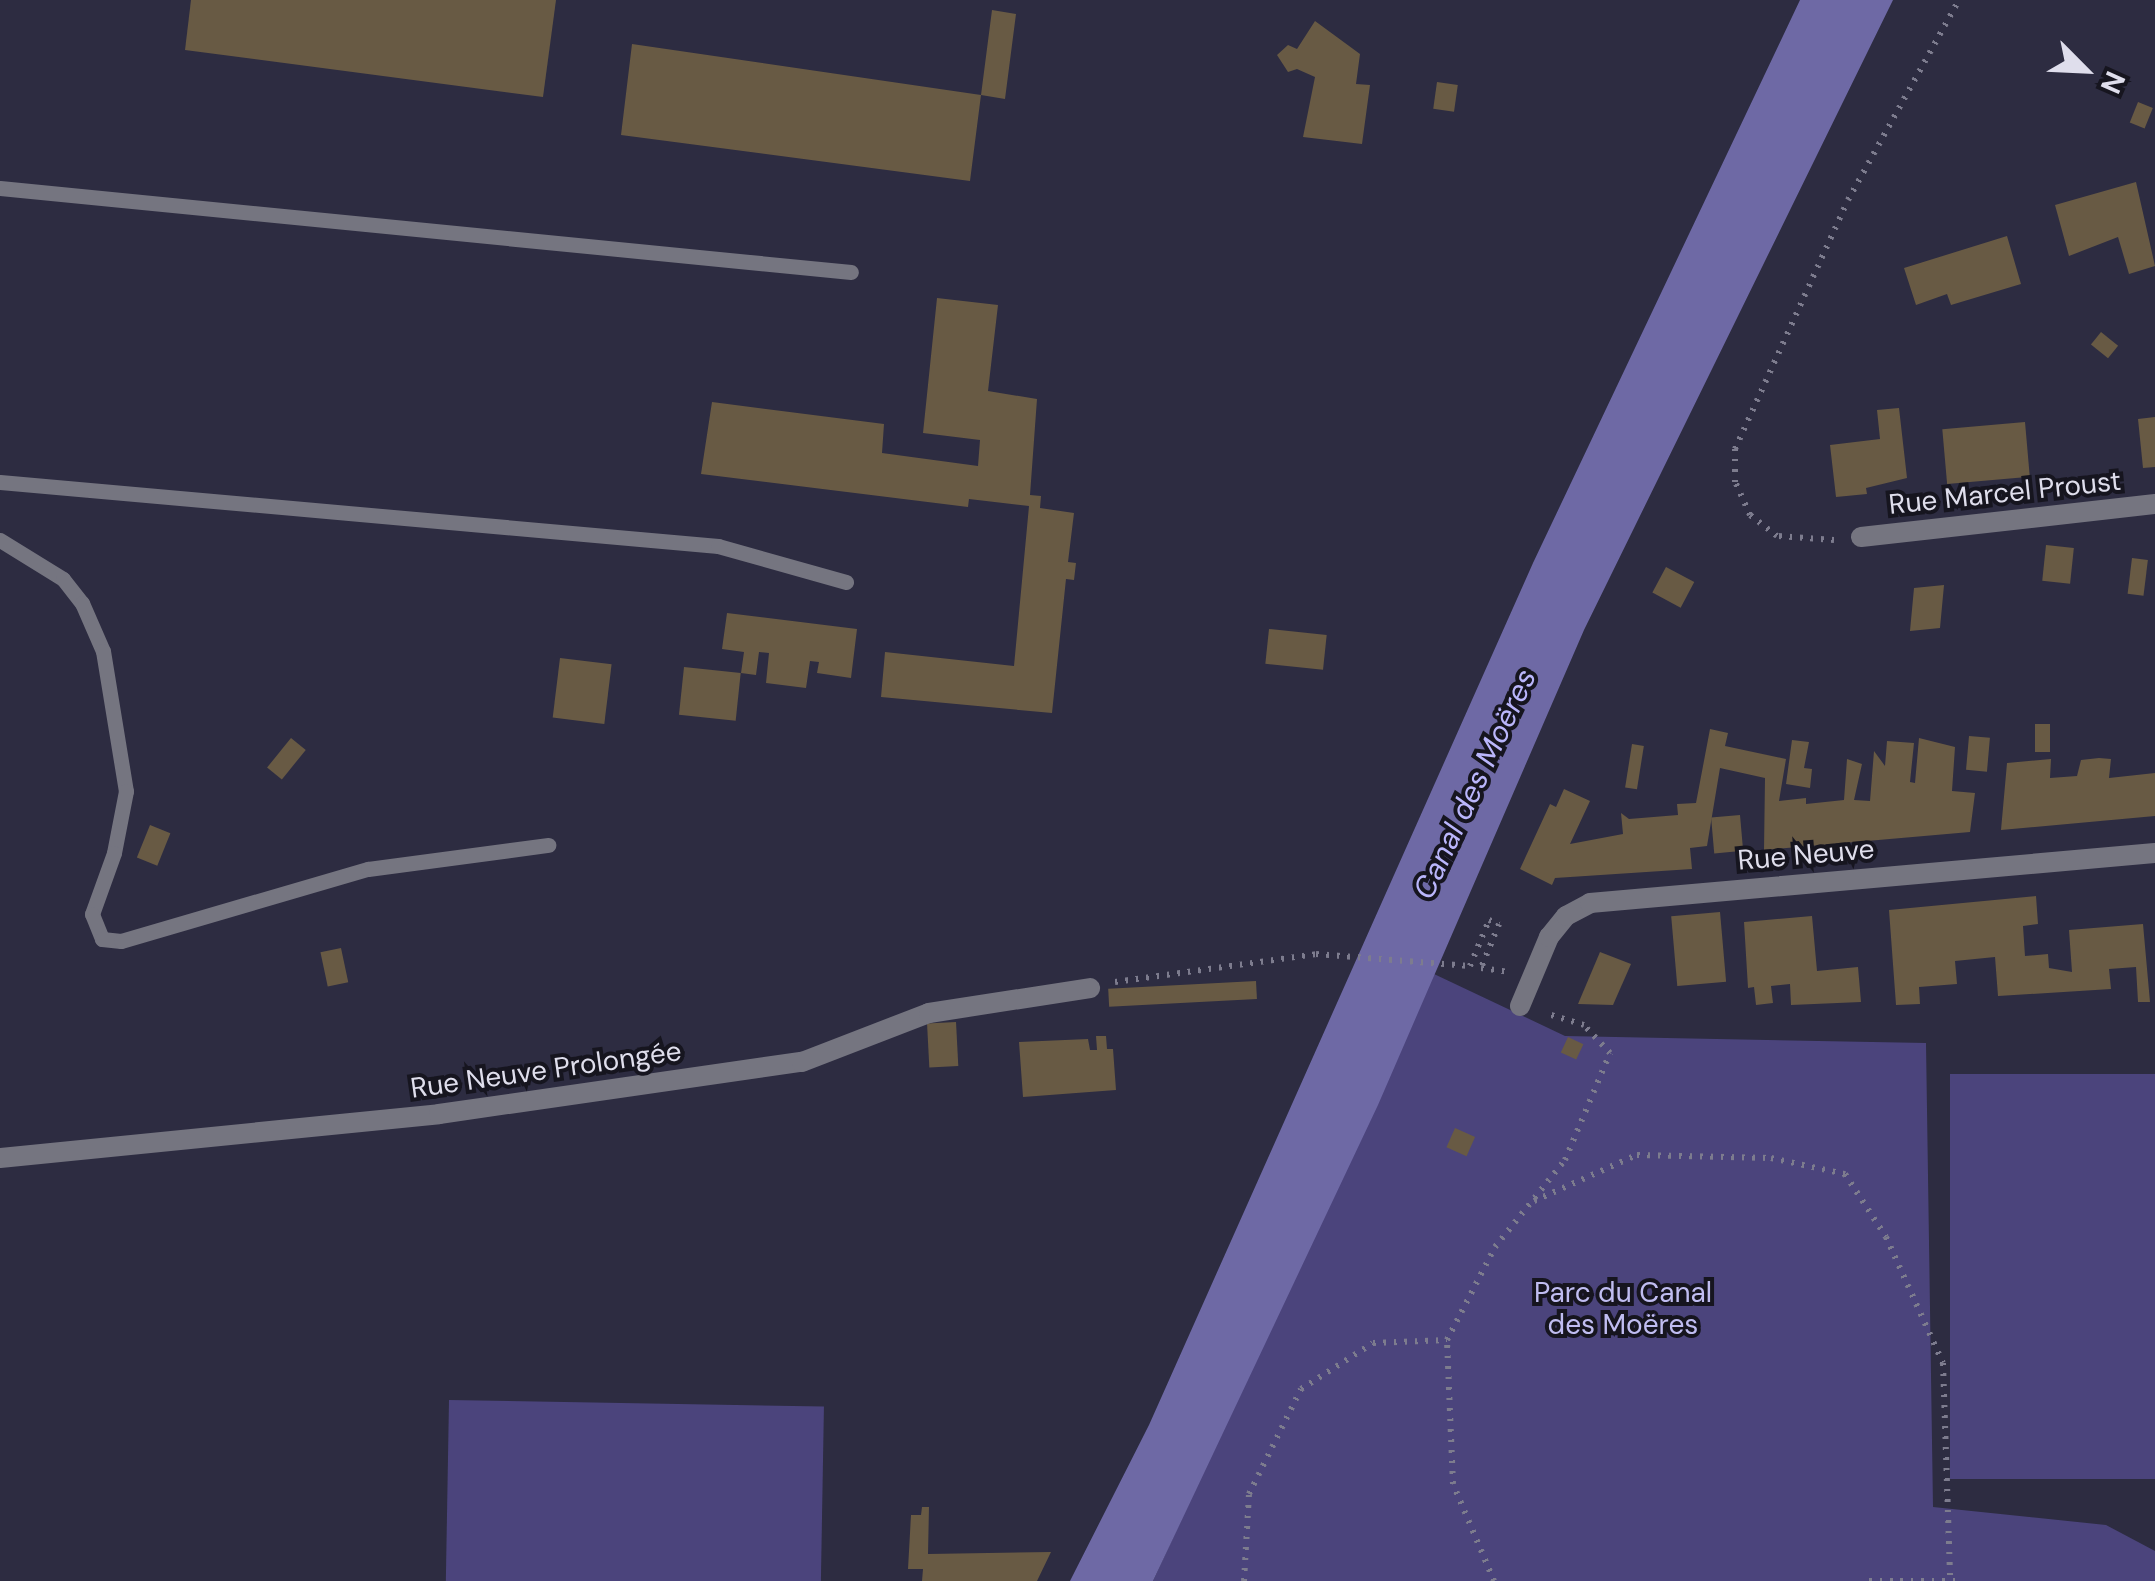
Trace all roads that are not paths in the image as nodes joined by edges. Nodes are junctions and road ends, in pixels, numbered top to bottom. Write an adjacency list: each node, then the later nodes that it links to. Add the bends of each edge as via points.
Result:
1 (0, 188): 2 (lane)
2 (851, 272)
3 (0, 482): 7 (lane, via 718,546)
4 (2155, 504): 5 (street, Rue Marcel Proust)
5 (1861, 537)
6 (0, 540): 8 (lane, via 63,578 103,650 126,791 123,822 92,914 102,939 121,942 368,869)
7 (846, 582)
8 (548, 844)
9 (2155, 853): 11 (street, Rue Neuve, via 1590,903 1566,916 1549,937)
10 (1090, 988): 12 (street, Rue Neuve Prolongée, via 940,1010 829,1055 783,1064 439,1114)
11 (1520, 1006)
12 (0, 1158)

